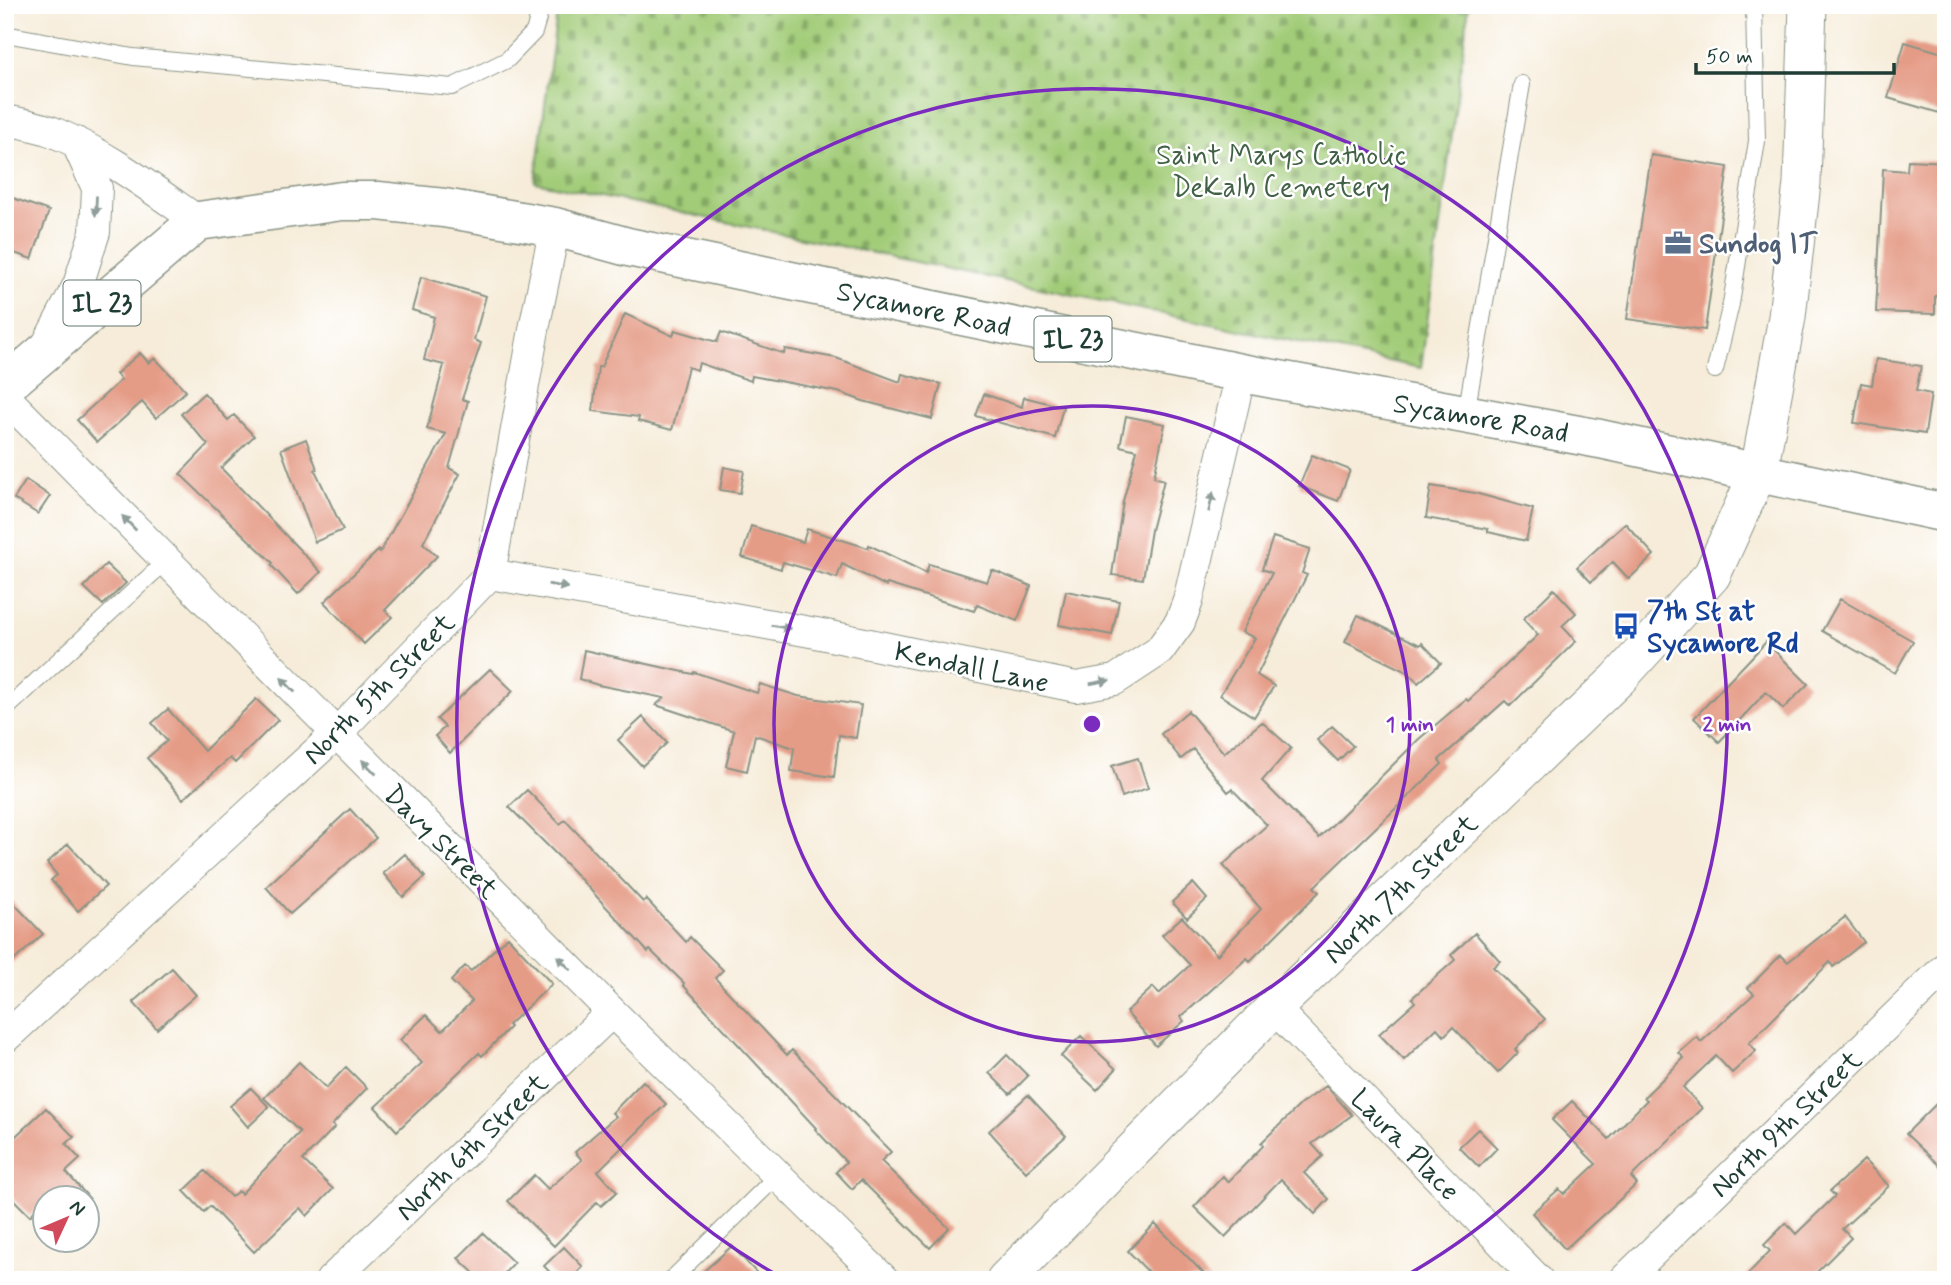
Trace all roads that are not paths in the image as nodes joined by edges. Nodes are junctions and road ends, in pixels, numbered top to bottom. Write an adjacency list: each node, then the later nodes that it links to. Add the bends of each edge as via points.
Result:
1 (542, 5): 4 (lane, via 534,32 507,60 452,87 133,57)
2 (1754, 5): 11 (lane, via 1757,141 1731,303)
3 (1808, 5): 16 (street, North 7th Street, via 1802,183 1787,317)
4 (5, 34)
5 (1522, 84): 15 (lane)
6 (5, 120): 7 (street)
7 (76, 142): 8 (street); 10 (street, one-way to 10, via 97,188 95,232 78,285)
8 (198, 220): 9 (main road, Sycamore Road / IL 23, via 342,201 379,201); 10 (main road, IL 23)
9 (555, 227): 12 (main road, Sycamore Road / IL 23, via 628,247); 19 (street)
10 (39, 357): 13 (main road, IL 23)
11 (1714, 370)
12 (1241, 373): 15 (main road, Sycamore Road / IL 23); 19 (street, Kendall Lane, one-way to 12, via 816,633 1076,687 1115,680 1159,651 1180,622)
13 (5, 386)
14 (5, 397): 18 (street, Davy Street, one-way to 14)
15 (1466, 414): 16 (main road, Sycamore Road / IL 23)
16 (1759, 471): 17 (main road, Sycamore Road / IL 23); 23 (street, North 7th Street, via 1712,575 1618,679)
17 (1946, 513)
18 (166, 561): 20 (lane); 21 (street, Davy Street, one-way to 18)
19 (490, 574): 21 (street, North 5th Street)
20 (5, 710)
21 (335, 734): 24 (street, Davy Street, one-way to 21); 25 (street, North 5th Street)
22 (1946, 967): 32 (street, North 9th Street)
23 (1274, 1008): 30 (street, North 7th Street); 31 (street, Laura Place)
24 (612, 1012): 26 (street, Davy Street); 27 (street, North 6th Street)
25 (5, 1038)
26 (778, 1175): 28 (lane); 29 (street, Davy Street)
27 (331, 1280)
28 (671, 1280)
29 (884, 1280)
30 (1005, 1280)
31 (1538, 1280)
32 (1624, 1280)

